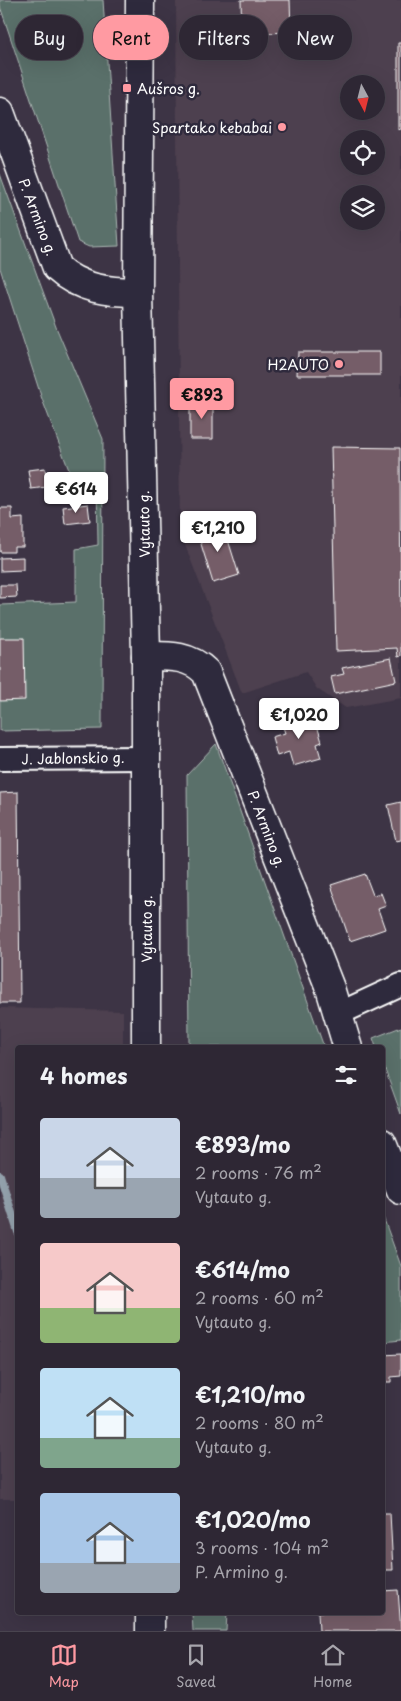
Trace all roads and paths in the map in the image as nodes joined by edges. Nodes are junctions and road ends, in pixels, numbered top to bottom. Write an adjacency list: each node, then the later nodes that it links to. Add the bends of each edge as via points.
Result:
1 (140, 0): 3 (main road, Vytauto g.)
2 (0, 112): 3 (main road, P. Armino g., via 57,268 86,287)
3 (138, 292): 4 (main road, Vytauto g.)
4 (146, 656): 5 (main road, Vytauto g.); 8 (main road, P. Armino g., via 186,659 206,672 330,988)
5 (146, 758): 6 (street, J. Jablonskio g.); 9 (main road, Vytauto g.)
6 (0, 759)
7 (401, 985): 8 (street)
8 (336, 1015): 10 (main road, P. Armino g.)
9 (146, 1045)
10 (347, 1045)
11 (385, 1150): 12 (main road)
12 (401, 1190)
13 (150, 1615): 14 (main road)
14 (150, 1631)

